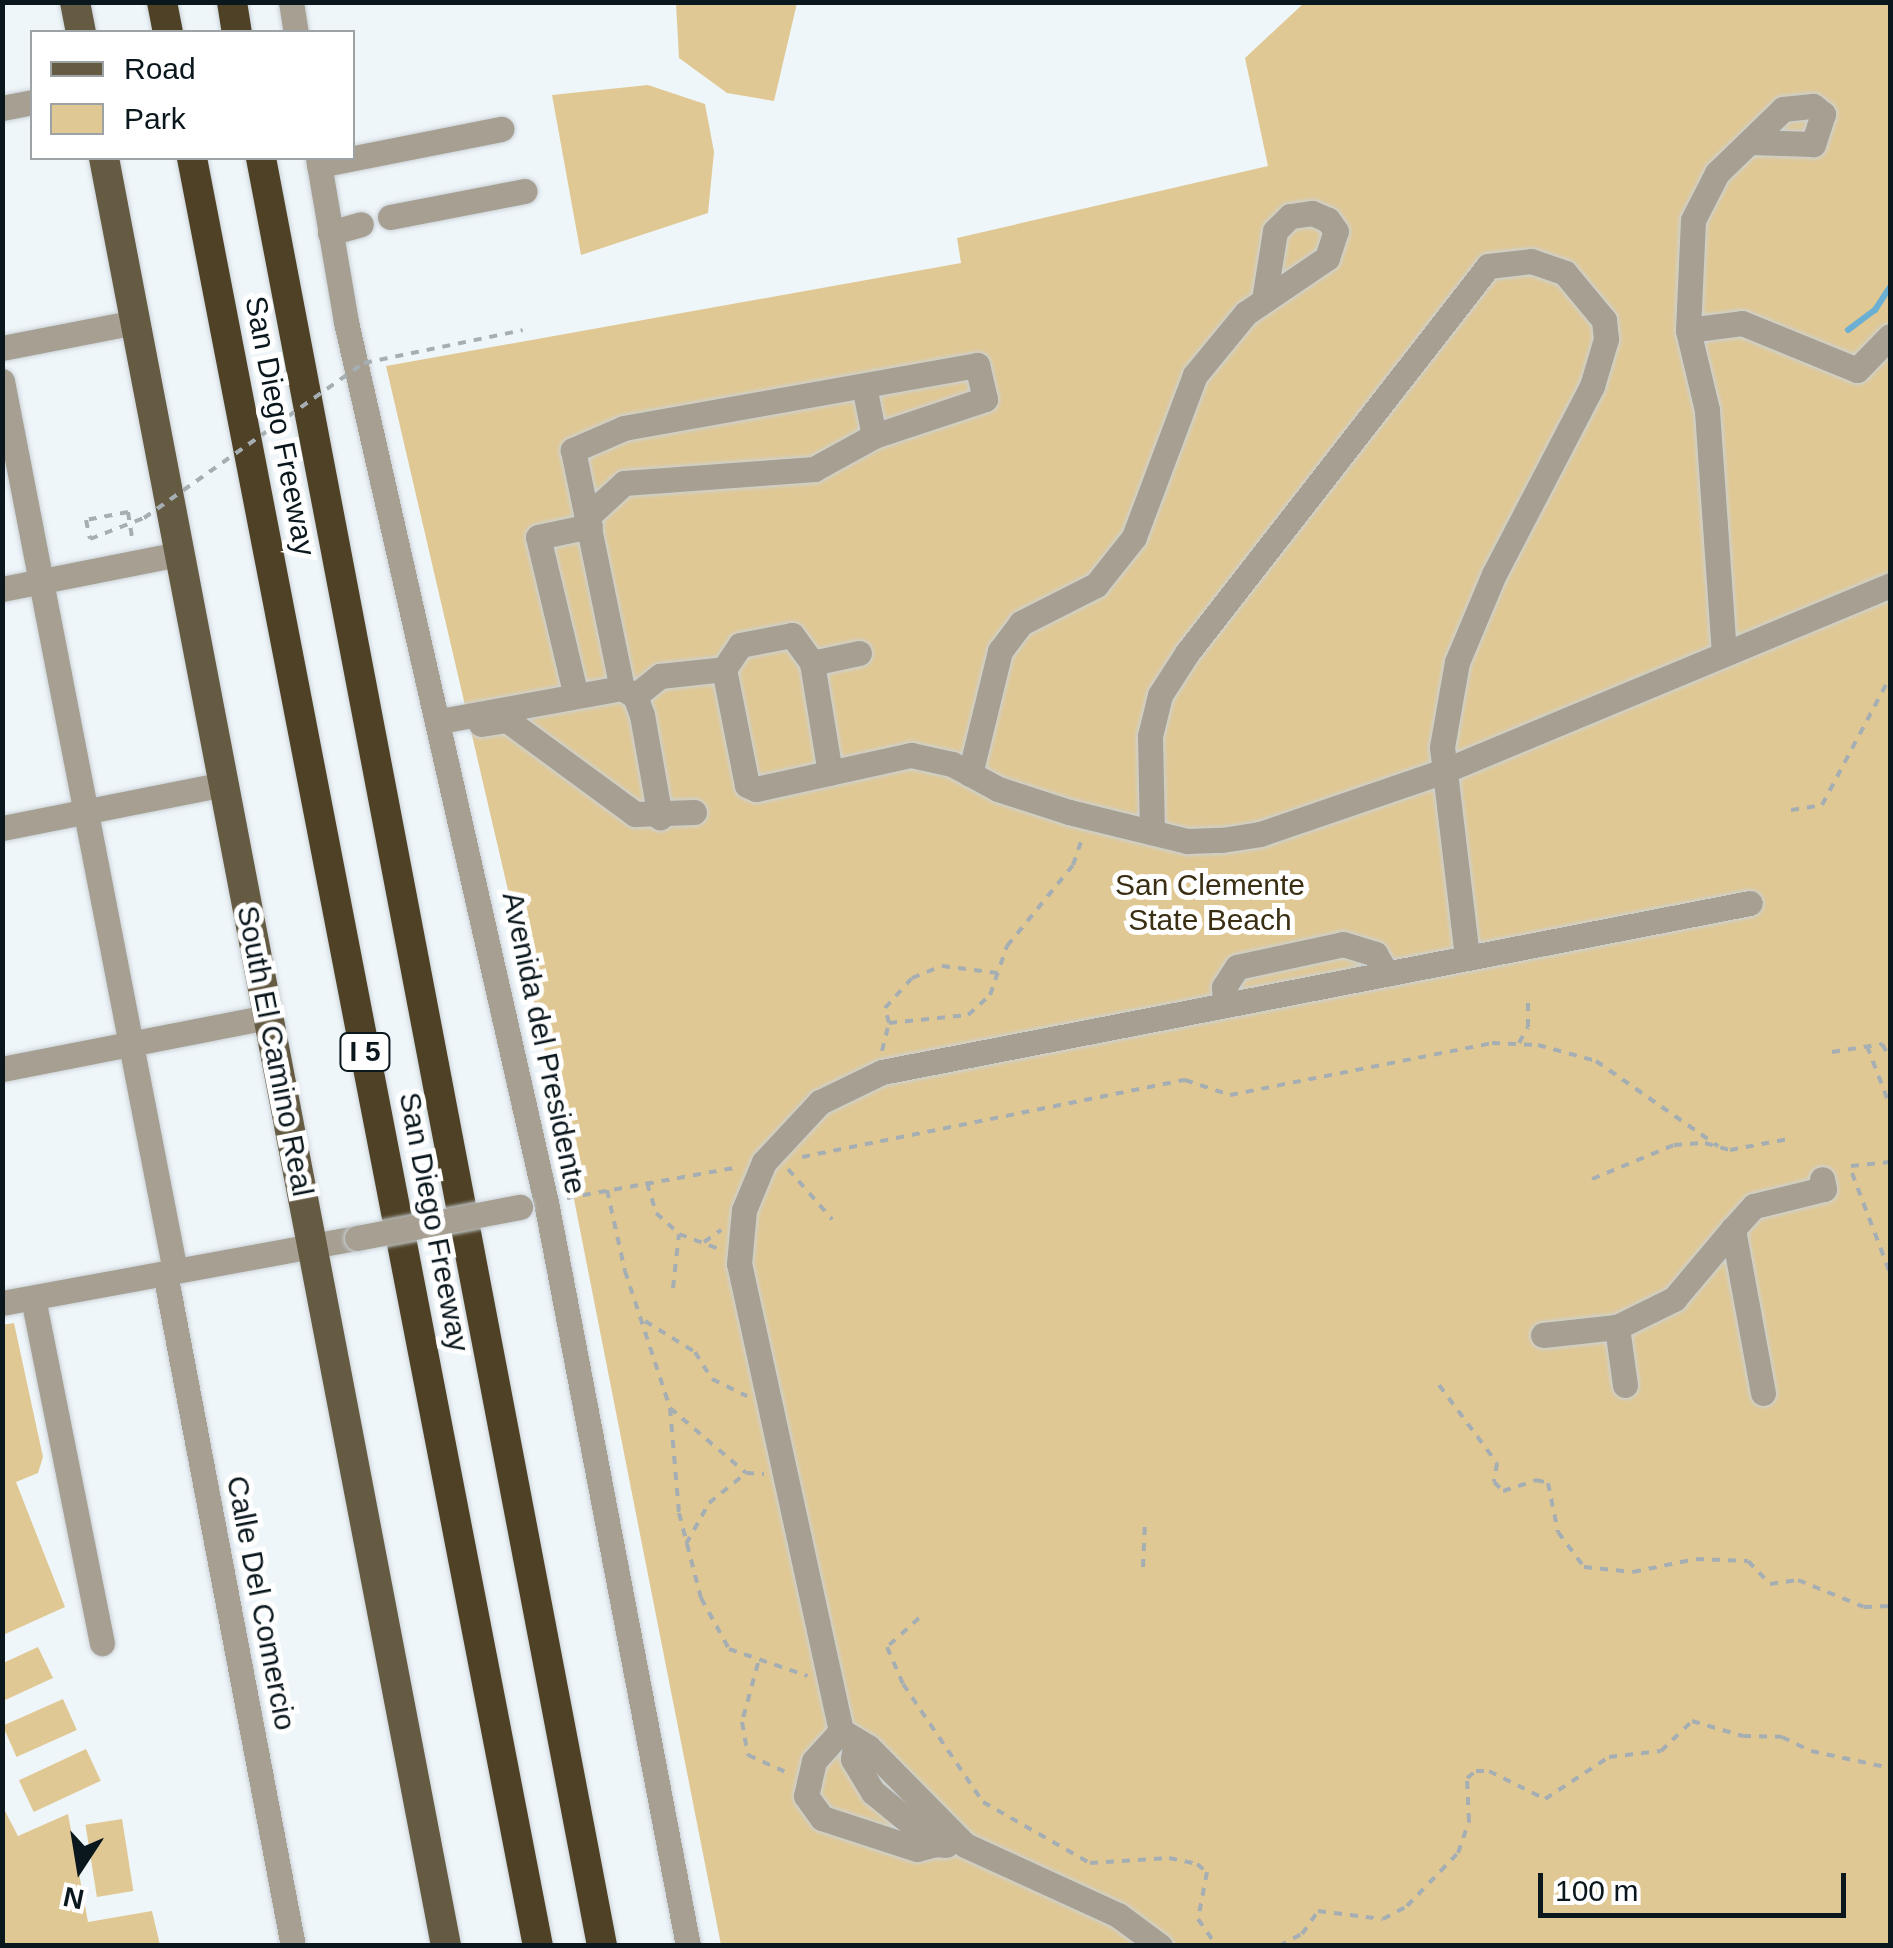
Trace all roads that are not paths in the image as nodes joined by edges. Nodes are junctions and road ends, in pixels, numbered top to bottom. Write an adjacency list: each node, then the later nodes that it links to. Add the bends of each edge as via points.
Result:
1 (75, 2): 5 (main road)
2 (162, 2): 6 (highway)
3 (232, 2): 7 (highway)
4 (291, 2): 8 (street)
5 (81, 30)
6 (168, 30)
7 (237, 30)
8 (296, 30)
9 (30, 102): 10 (street)
10 (2, 108)
11 (501, 129): 13 (street)
12 (1750, 142): 24 (street, via 1718,173 1693,220)
13 (355, 155)
14 (104, 160): 23 (main road, South El Camino Real)
15 (192, 160): 77 (highway, San Diego Freeway / I 5)
16 (261, 160): 78 (highway, San Diego Freeway / I 5)
17 (318, 161): 21 (street, Avenida del Presidente)
18 (525, 191): 19 (street)
19 (390, 217)
20 (361, 224): 21 (street)
21 (330, 233): 41 (street, Avenida del Presidente)
22 (1264, 300): 44 (street, via 1223,333 1195,375 1134,537 1096,584 1021,623 1000,650)
23 (136, 322): 26 (street); 31 (main road, South El Camino Real)
24 (1688, 330): 25 (street, via 1742,324 1857,370); 36 (street, via 1707,410)
25 (1890, 336)
26 (2, 348)
27 (2, 381): 32 (street, Calle Del Comercio)
28 (864, 386): 29 (street); 29 (street, via 977,365 985,399); 30 (street, via 624,428 573,450)
29 (874, 436): 30 (street, via 814,469 624,482)
30 (589, 521): 39 (street, via 538,537); 40 (street)
31 (179, 554): 32 (street); 45 (main road, South El Camino Real)
32 (40, 581): 34 (street); 46 (street, Calle Del Comercio)
33 (1890, 585): 36 (street)
34 (2, 588)
35 (859, 653): 37 (street)
36 (1724, 654): 42 (street)
37 (812, 663): 38 (street, via 792,635 740,645); 43 (street)
38 (724, 669): 40 (street, via 660,676); 43 (street, via 747,785)
39 (575, 692): 40 (street); 41 (street)
40 (629, 692): 48 (street)
41 (442, 728): 48 (street, via 507,720 624,808); 59 (street, Avenida del Presidente)
42 (1444, 771): 50 (street, via 1260,834 1187,842); 50 (street, via 1458,662 1494,574 1592,386 1606,338 1604,320 1565,272 1531,261 1488,266 1454,304 1186,653 1160,695 1150,736); 52 (street)
43 (830, 772): 44 (street, via 912,755)
44 (970, 774): 50 (street)
45 (225, 784): 46 (street); 55 (main road, South El Camino Real)
46 (85, 812): 49 (street); 56 (street, Calle Del Comercio)
47 (694, 812): 48 (street)
48 (660, 817)
49 (2, 828)
50 (1152, 832)
51 (1750, 904): 52 (street)
52 (1466, 958): 53 (street)
53 (1387, 974): 54 (street); 54 (street, via 1375,954 1344,944 1237,967 1224,988)
54 (1225, 1005): 70 (street, via 882,1072 820,1102 764,1162 744,1210 740,1260 828,1681)
55 (268, 1016): 56 (street); 61 (main road, South El Camino Real)
56 (131, 1044): 57 (street); 62 (street, Calle Del Comercio)
57 (2, 1069)
58 (1822, 1179): 60 (street, via 1824,1189 1754,1206)
59 (544, 1202): 61 (street, bridge); 79 (street, Avenida del Presidente)
60 (1733, 1229): 65 (street, via 1674,1299); 68 (street)
61 (312, 1246): 62 (street); 76 (main road, South El Camino Real)
62 (170, 1272): 63 (street); 75 (street, Calle Del Comercio)
63 (33, 1298): 64 (street); 69 (street)
64 (2, 1304)
65 (1617, 1328): 66 (street); 67 (street)
66 (1543, 1336)
67 (1625, 1385)
68 (1763, 1393)
69 (102, 1643)
70 (848, 1738): 71 (street, via 853,1760); 72 (street, via 814,1761 806,1796 822,1818); 74 (street, via 868,1748)
71 (890, 1806): 72 (street); 73 (street)
72 (853, 1831): 73 (street, via 917,1848)
73 (936, 1844): 74 (street)
74 (964, 1845): 80 (street, via 1118,1915)
75 (293, 1946)
76 (446, 1946)
77 (538, 1946)
78 (602, 1946)
79 (688, 1946)
80 (1160, 1946)

